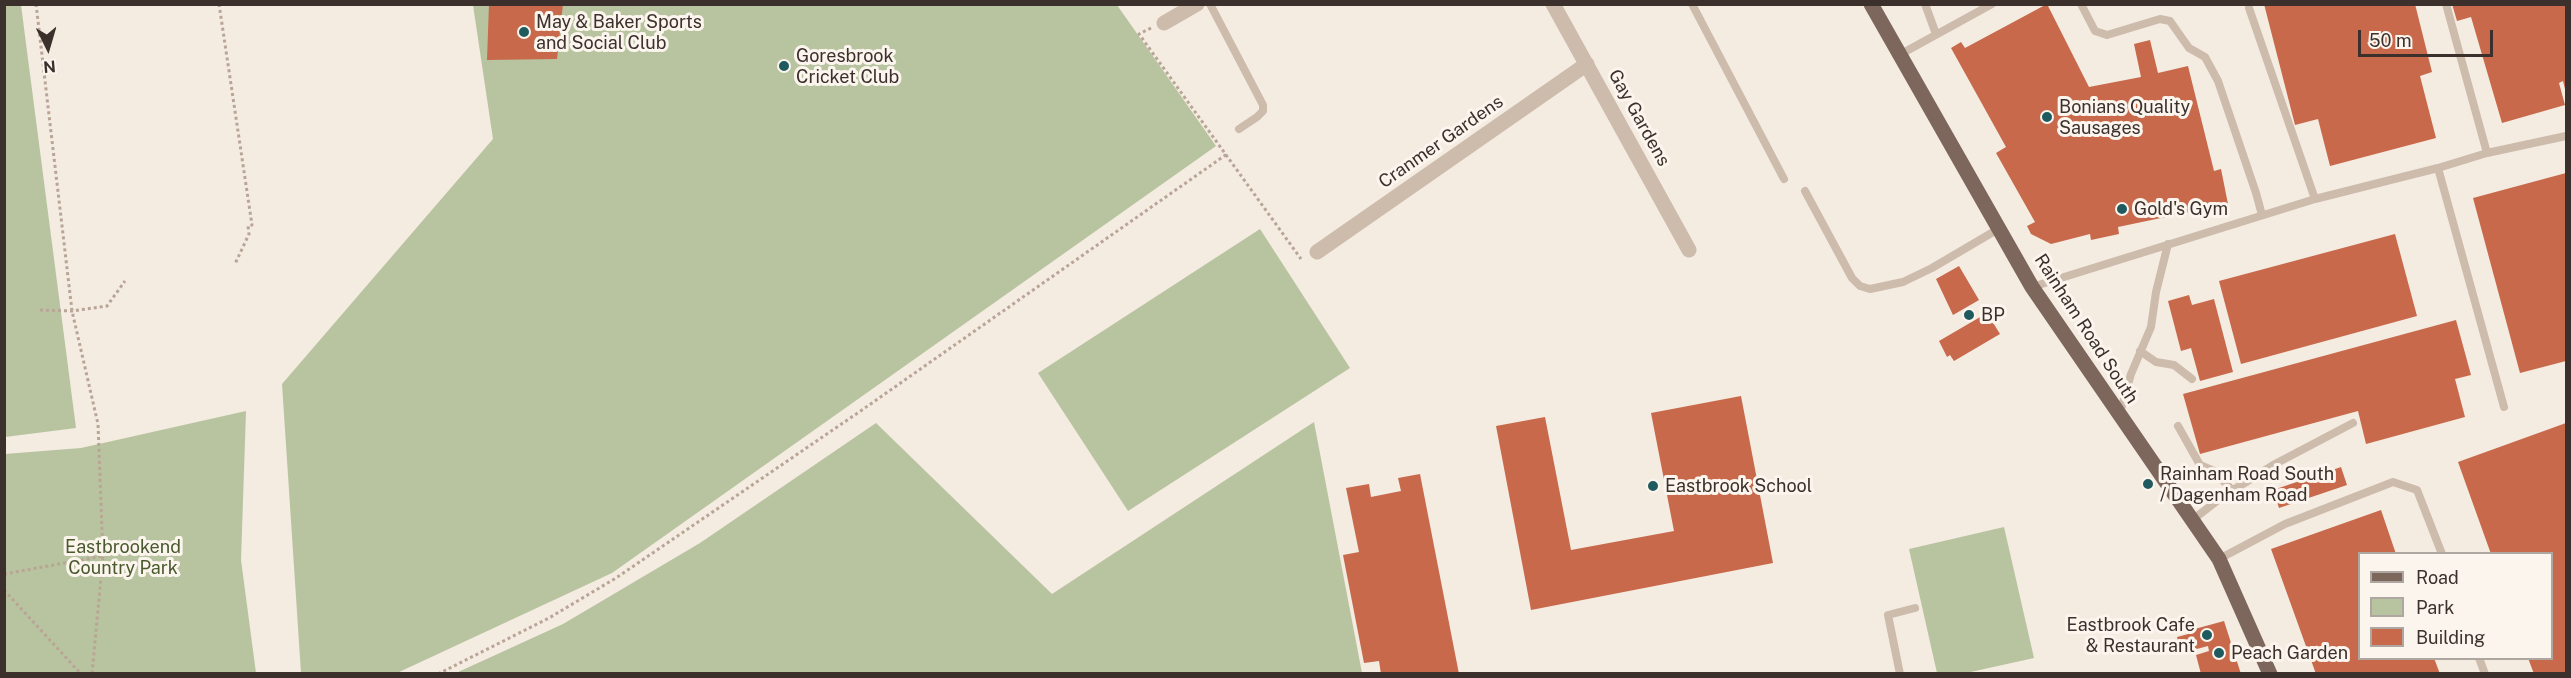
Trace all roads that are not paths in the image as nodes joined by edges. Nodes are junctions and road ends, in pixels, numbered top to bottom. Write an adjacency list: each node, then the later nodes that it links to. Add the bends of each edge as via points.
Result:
1 (1197, 4): 11 (street)
2 (1210, 4): 15 (lane, via 1263,105 1263,111)
3 (1553, 4): 14 (street, Gay Gardens)
4 (1692, 4): 19 (lane)
5 (1871, 4): 13 (main road, Rainham Road South)
6 (1925, 4): 12 (lane)
7 (1992, 4): 12 (lane)
8 (2080, 4): 22 (lane, via 2095,31 2107,35 2160,19 2170,21 2189,48 2205,57 2218,81)
9 (2446, 4): 17 (lane)
10 (2249, 8): 21 (lane)
11 (1164, 23)
12 (1936, 34): 13 (lane)
13 (1900, 54): 23 (main road, Rainham Road South)
14 (1587, 64): 25 (street, Gay Gardens); 26 (street, Cranmer Gardens)
15 (1239, 129)
16 (2566, 136): 17 (lane)
17 (2487, 153): 18 (lane)
18 (2438, 168): 21 (lane); 30 (lane)
19 (1784, 179)
20 (1805, 192): 23 (lane, via 1852,278 1870,289 1903,282)
21 (2315, 199): 22 (lane)
22 (2262, 215): 24 (lane)
23 (2000, 228): 27 (main road, Rainham Road South)
24 (2168, 244): 27 (lane); 28 (lane, via 2151,327)
25 (1689, 250)
26 (1317, 252)
27 (2032, 287): 31 (main road, Rainham Road South)
28 (2140, 351): 29 (lane, via 2156,362 2174,365); 31 (lane)
29 (2192, 379)
30 (2504, 407)
31 (2119, 415): 35 (main road, Rainham Road South)
32 (2353, 423): 34 (lane)
33 (2178, 426): 34 (lane, via 2200,465 2214,471)
34 (2232, 490): 35 (lane)
35 (2191, 521): 37 (main road, Rainham Road South)
36 (2441, 552): 37 (lane, via 2417,490 2393,482 2285,524)
37 (2219, 559): 40 (main road, Rainham Road South)
38 (1915, 608): 39 (lane, via 1888,615)
39 (1900, 674)
40 (2270, 674)

